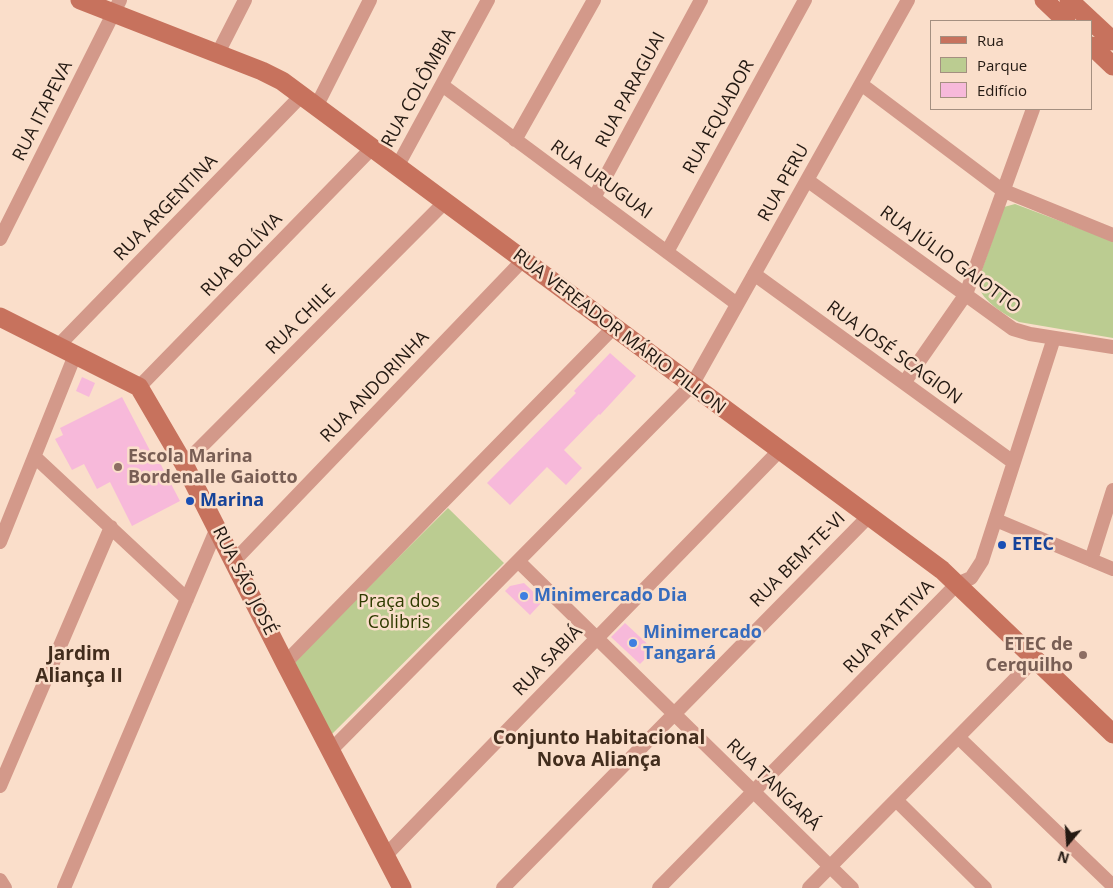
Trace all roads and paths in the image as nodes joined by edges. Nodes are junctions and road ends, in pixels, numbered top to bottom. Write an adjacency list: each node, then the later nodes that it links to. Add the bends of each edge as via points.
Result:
1 (80, 0): 11 (street, RUA VEREADOR MÁRIO PILLON)
2 (245, 0): 18 (street)
3 (370, 0): 22 (street, RUA ARGENTINA)
4 (488, 0): 21 (street, RUA COLÔMBIA)
5 (594, 0): 24 (street)
6 (701, 0): 29 (street, RUA PARAGUAI)
7 (805, 0): 33 (street, RUA EQUADOR)
8 (908, 0): 20 (street, RUA PERU)
9 (1044, 0): 12 (street)
10 (1071, 2): 13 (street); 14 (street)
11 (117, 6): 18 (street, RUA VEREADOR MÁRIO PILLON); 32 (street, RUA ITAPEVA)
12 (1065, 20)
13 (1066, 20)
14 (1090, 20)
15 (1093, 22): 16 (street)
16 (1113, 41)
17 (1093, 47): 19 (street)
18 (218, 53): 22 (street, RUA VEREADOR MÁRIO PILLON, via 282,81)
19 (1113, 66)
20 (861, 84): 27 (street, RUA PERU); 28 (street)
21 (442, 86): 24 (street, RUA URUGUAI); 26 (street, RUA COLÔMBIA)
22 (309, 101): 25 (street, RUA VEREADOR MÁRIO PILLON); 41 (street, RUA ARGENTINA)
23 (1033, 110): 28 (street)
24 (515, 140): 29 (street, RUA URUGUAI)
25 (372, 148): 26 (street, RUA VEREADOR MÁRIO PILLON); 46 (street, RUA BOLÍVIA)
26 (397, 167): 30 (street, RUA VEREADOR MÁRIO PILLON)
27 (807, 180): 35 (street, RUA PERU); 36 (street, RUA JÚLIO GAIOTTO)
28 (1002, 190): 31 (street); 36 (street)
29 (594, 198): 33 (street, RUA URUGUAI)
30 (445, 202): 34 (street, RUA VEREADOR MÁRIO PILLON); 50 (street, RUA CHILE)
31 (1113, 235)
32 (0, 239)
33 (667, 252): 37 (street, RUA URUGUAI)
34 (523, 260): 39 (street, RUA VEREADOR MÁRIO PILLON); 58 (street, RUA ANDORINHA)
35 (754, 274): 37 (street, RUA PERU); 44 (street, RUA JOSÉ SCAGION)
36 (966, 294): 40 (street, RUA JÚLIO GAIOTTO, via 1013,328); 44 (street)
37 (737, 304): 45 (street, RUA PERU)
38 (0, 317): 41 (street)
39 (614, 327): 45 (street, RUA VEREADOR MÁRIO PILLON); 65 (street)
40 (1054, 338): 42 (street, RUA JÚLIO GAIOTTO); 49 (street, RUA PATATIVA)
41 (58, 346): 43 (street)
42 (1113, 347)
43 (75, 355): 46 (street); 48 (street)
44 (904, 383): 49 (street, RUA JOSÉ SCAGION)
45 (692, 385): 47 (street, RUA VEREADOR MÁRIO PILLON); 59 (street)
46 (139, 388): 50 (street, RUA SÃO JOSÉ)
47 (780, 450): 52 (street, RUA VEREADOR MÁRIO PILLON); 63 (street, RUA SABIÁ)
48 (35, 456): 54 (street); 56 (street)
49 (1013, 462): 53 (street, RUA PATATIVA)
50 (184, 464): 55 (street, RUA SÃO JOSÉ)
51 (1113, 490): 57 (street)
52 (869, 516): 61 (street, RUA VEREADOR MÁRIO PILLON); 66 (street, RUA BEM-TE-VI)
53 (996, 520): 57 (street); 61 (street, RUA PATATIVA, via 982,561 971,578)
54 (111, 527): 62 (street); 70 (street)
55 (217, 528): 58 (street, RUA SÃO JOSÉ); 62 (street)
56 (0, 542)
57 (1091, 560): 60 (street)
58 (234, 561): 65 (street, RUA SÃO JOSÉ)
59 (518, 561): 63 (street, RUA TANGARÁ); 69 (street)
60 (1113, 569)
61 (957, 584): 64 (street, RUA VEREADOR MÁRIO PILLON); 71 (street, RUA PATATIVA)
62 (187, 599): 78 (street)
63 (597, 638): 66 (street, RUA TANGARÁ); 73 (street, RUA SABIÁ)
64 (1035, 659): 67 (street, RUA VEREADOR MÁRIO PILLON); 68 (street)
65 (285, 663): 69 (street, RUA SÃO JOSÉ)
66 (674, 714): 71 (street, RUA TANGARÁ); 80 (street, RUA BEM-TE-VI)
67 (1113, 734)
68 (958, 737): 72 (street); 76 (street)
69 (331, 750): 73 (street, RUA SÃO JOSÉ)
70 (0, 786)
71 (754, 792): 74 (street, RUA TANGARÁ); 81 (street, RUA PATATIVA)
72 (896, 800): 74 (street); 84 (street)
73 (385, 856): 79 (street, RUA SÃO JOSÉ)
74 (830, 867): 82 (street); 83 (street, RUA TANGARÁ)
75 (0, 880): 77 (street)
76 (1113, 886)
77 (5, 888)
78 (64, 888)
79 (402, 888)
80 (503, 888)
81 (659, 888)
82 (809, 888)
83 (852, 888)
84 (986, 888)

